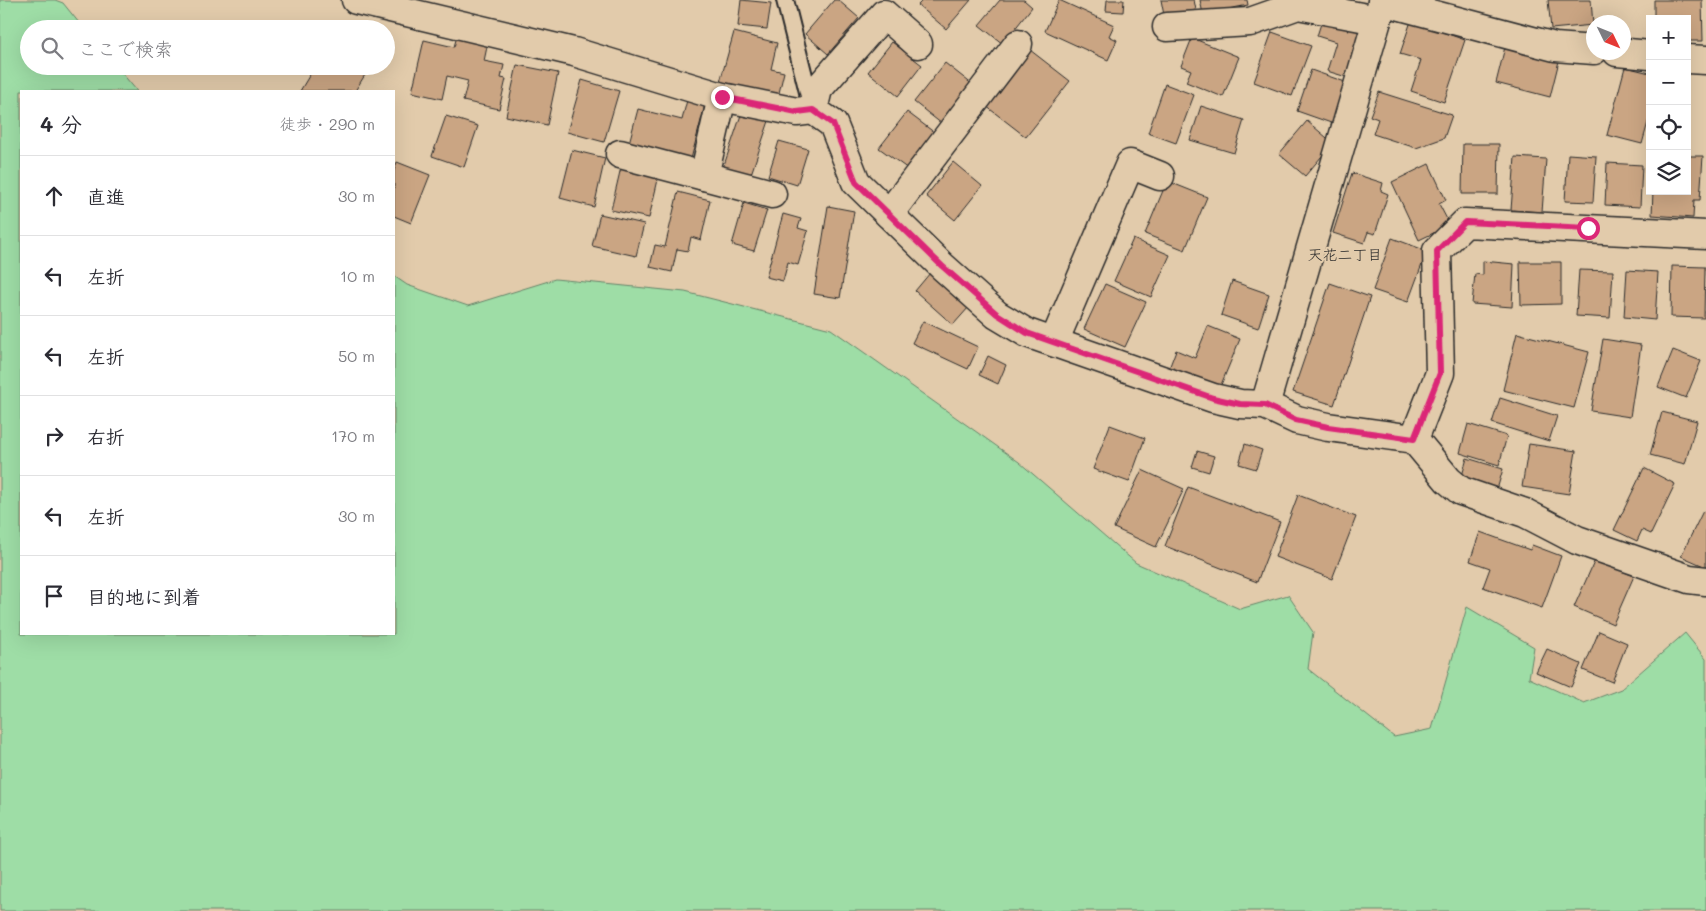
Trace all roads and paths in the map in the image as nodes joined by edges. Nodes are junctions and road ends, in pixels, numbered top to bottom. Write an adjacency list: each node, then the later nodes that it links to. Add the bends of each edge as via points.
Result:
1 (356, 0): 14 (street, via 574,52)
2 (785, 0): 15 (lane)
3 (1296, 2): 5 (street); 6 (street, via 1250,22)
4 (876, 7): 7 (street); 15 (street, via 818,89)
5 (1381, 7): 9 (street, via 1555,47); 23 (street)
6 (1167, 26)
7 (918, 44)
8 (1018, 44): 20 (street)
9 (1586, 49)
10 (1631, 54): 11 (street)
11 (1646, 56)
12 (1691, 59): 13 (street)
13 (1706, 60)
14 (722, 97): 15 (street, via 797,112); 17 (street)
15 (813, 110): 20 (street, via 833,124 856,182)
16 (620, 154): 17 (street)
17 (704, 176): 19 (street)
18 (1160, 176): 22 (street, via 1130,164)
19 (772, 194)
20 (889, 214): 22 (street, via 997,314 1027,333)
21 (1706, 235): 24 (street, via 1465,222 1437,251 1440,373)
22 (1054, 342): 23 (street, via 1213,398)
23 (1265, 405): 24 (street, via 1296,420)
24 (1414, 439): 25 (street, via 1461,491 1525,513 1577,540 1689,579)
25 (1706, 581)

